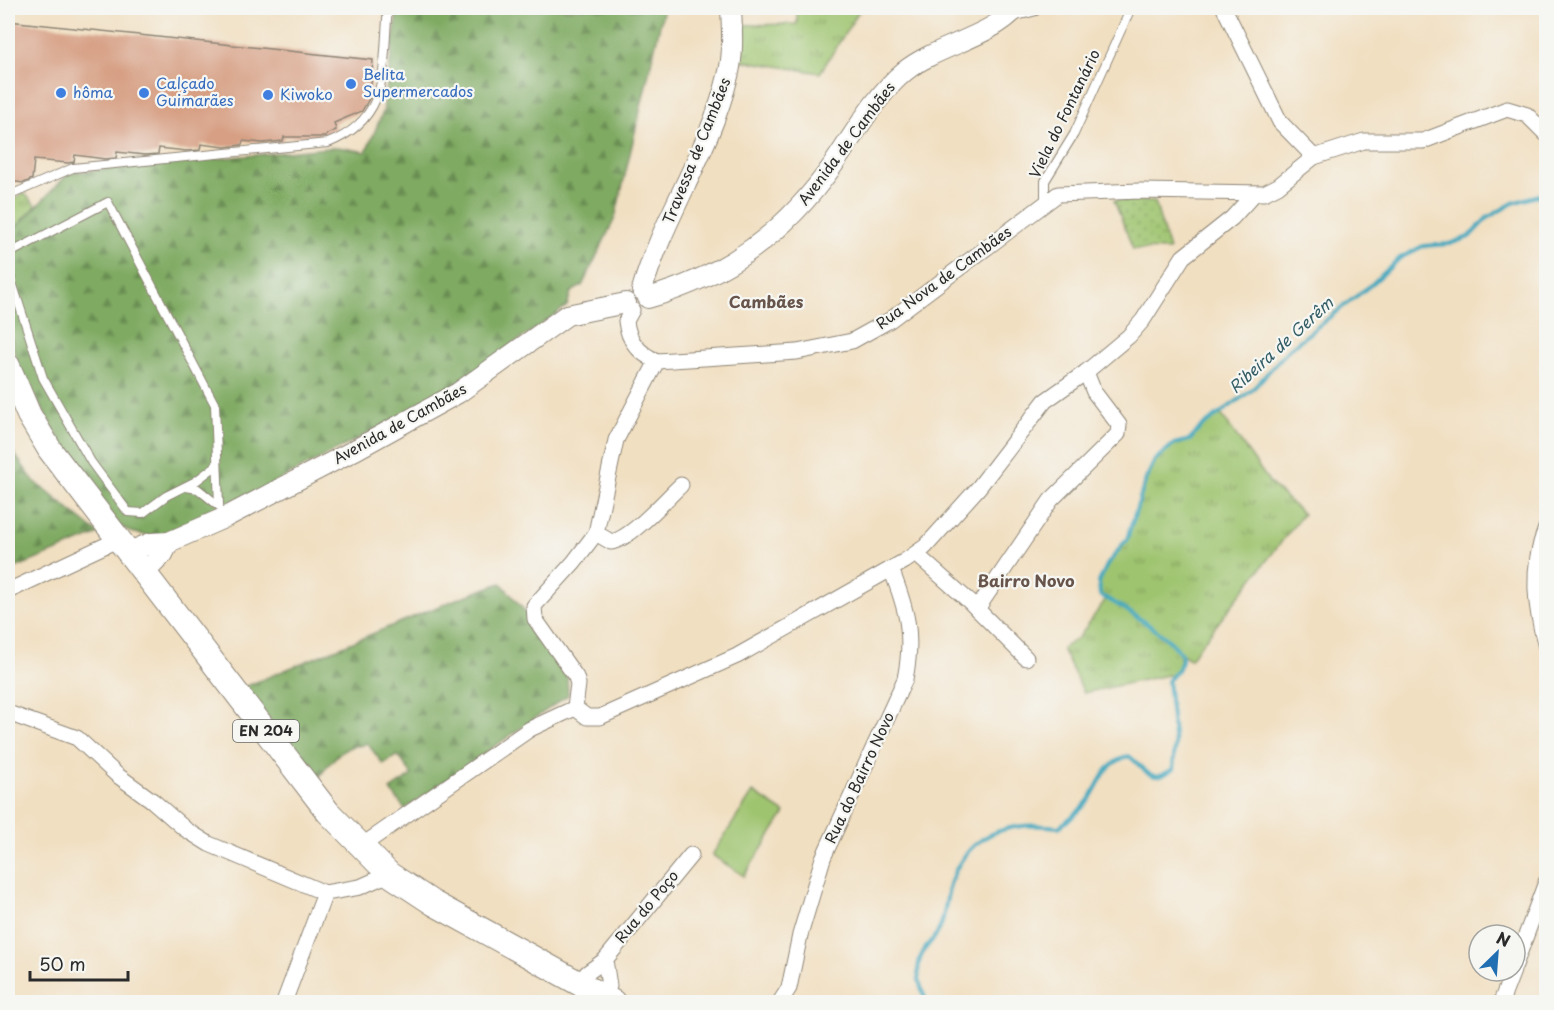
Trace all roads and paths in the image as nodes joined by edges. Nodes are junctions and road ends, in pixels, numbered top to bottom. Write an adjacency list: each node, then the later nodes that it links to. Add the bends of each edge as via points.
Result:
1 (730, 8): 14 (street, Travessa de Cambães, via 731,59 724,91 656,249)
2 (1034, 8): 6 (street)
3 (1131, 8): 11 (lane, Viela do Fontanário, via 1074,134 1044,181)
4 (1224, 8): 8 (street, via 1280,122)
5 (388, 9): 10 (lane, via 376,99 359,127 347,135 328,142 73,168)
6 (1013, 11): 14 (street, Avenida de Cambães, via 921,60 894,80 811,194 751,252 709,276)
7 (1546, 134): 8 (street, via 1527,115 1507,110 1423,141 1364,141)
8 (1314, 158): 9 (street, via 1272,191)
9 (1254, 194): 11 (street, Rua Nova de Cambães, via 1071,192); 18 (street, via 1232,219 1183,257 1143,320)
10 (8, 196)
11 (1046, 201): 16 (street, Rua Nova de Cambães, via 890,320 852,341 797,351)
12 (8, 254): 19 (lane, via 108,202 215,405)
13 (8, 270): 21 (lane, via 43,378 91,462 128,512 143,513)
14 (645, 294): 15 (street, Avenida de Cambães, via 631,291 627,296)
15 (629, 307): 16 (street, via 626,321 630,338 644,355); 22 (street, Avenida de Cambães, via 567,315 458,393)
16 (657, 361): 24 (street, via 616,440)
17 (8, 366): 26 (main road, EN 204, via 29,415 50,450)
18 (1086, 372): 27 (street, via 1046,401 958,513); 31 (street, via 1094,392 1119,425 1118,434 1051,500)
19 (217, 465): 21 (lane); 22 (lane)
20 (681, 485): 24 (street, via 618,540 611,542)
21 (186, 487): 22 (lane, via 198,489)
22 (222, 511): 25 (street, Avenida de Cambães)
23 (1546, 528): 32 (street, via 1535,575 1536,614)
24 (596, 533): 34 (street, via 534,606 535,619 576,677)
25 (169, 542): 26 (street, Avenida de Cambães); 29 (street)
26 (122, 546): 29 (main road, EN 204); 30 (street)
27 (916, 554): 28 (street); 31 (street)
28 (891, 569): 34 (street, via 748,650 678,684 600,717 587,717); 45 (street, Rua do Bairro Novo, via 910,630 905,678 823,858 800,935)
29 (143, 574): 36 (main road, EN 204, via 328,812)
30 (8, 591)
31 (977, 609): 33 (street)
32 (1546, 647)
33 (1026, 658)
34 (575, 708): 36 (street, via 530,729)
35 (8, 713): 40 (street, via 77,738 117,775 209,844)
36 (360, 847): 38 (main road, EN 204)
37 (691, 855): 42 (street, Rua do Poço)
38 (388, 874): 40 (street, via 360,887); 44 (main road, EN 204)
39 (1546, 882): 41 (street)
40 (325, 893): 47 (street)
41 (1527, 933)
42 (604, 960): 44 (street, Rua do Poço, via 587,973); 46 (street)
43 (1508, 983): 49 (street)
44 (579, 986): 46 (main road, EN 204)
45 (791, 995): 48 (street)
46 (610, 1001)
47 (284, 1002)
48 (780, 1002)
49 (1501, 1002)

